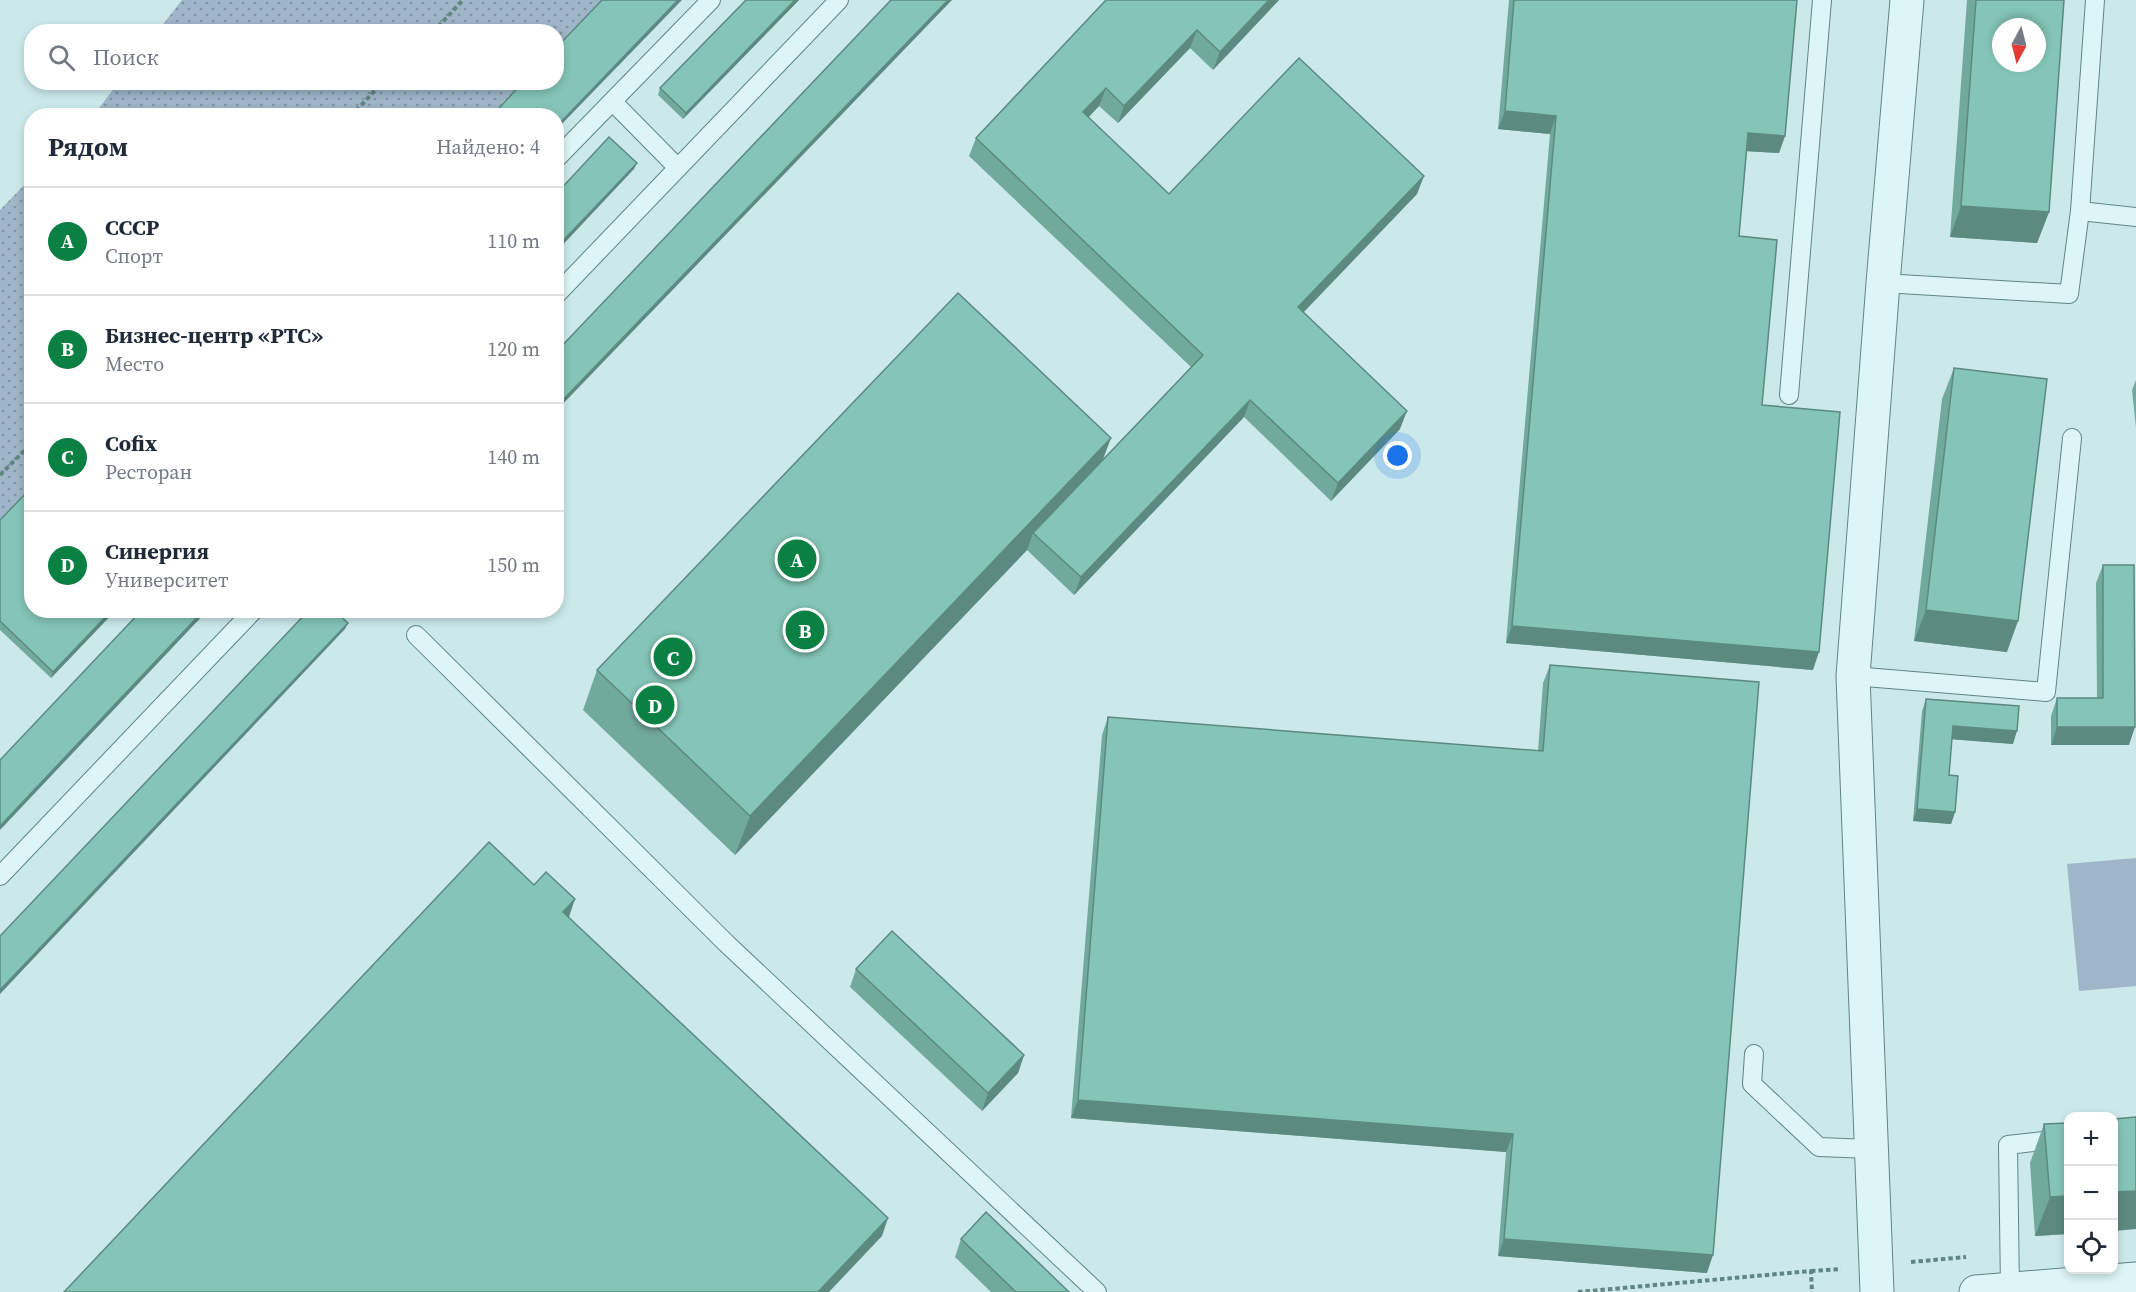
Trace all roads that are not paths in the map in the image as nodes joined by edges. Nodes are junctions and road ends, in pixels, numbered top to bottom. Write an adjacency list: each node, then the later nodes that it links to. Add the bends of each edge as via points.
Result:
1 (711, 0): 6 (lane)
2 (839, 0): 8 (lane)
3 (1822, 0): 13 (lane)
4 (1908, 0): 11 (street)
5 (2095, 0): 9 (lane)
6 (613, 102): 7 (lane); 8 (lane)
7 (564, 151)
8 (678, 168): 12 (lane)
9 (2080, 211): 10 (lane); 11 (lane, via 2069,294)
10 (2136, 217)
11 (1883, 283): 17 (street)
12 (564, 287)
13 (1789, 395)
14 (2072, 438): 17 (lane, via 2046,692)
15 (246, 618): 18 (lane)
16 (416, 636): 25 (lane, via 726,943)
17 (1853, 676): 21 (street)
18 (0, 876)
19 (1754, 1054): 21 (lane, via 1752,1084 1820,1147)
20 (2064, 1138): 24 (lane, via 2008,1144)
21 (1870, 1149): 22 (street)
22 (1876, 1279)
23 (2136, 1279): 24 (street)
24 (2010, 1290): 26 (street)
25 (1097, 1292)
26 (1976, 1292)

